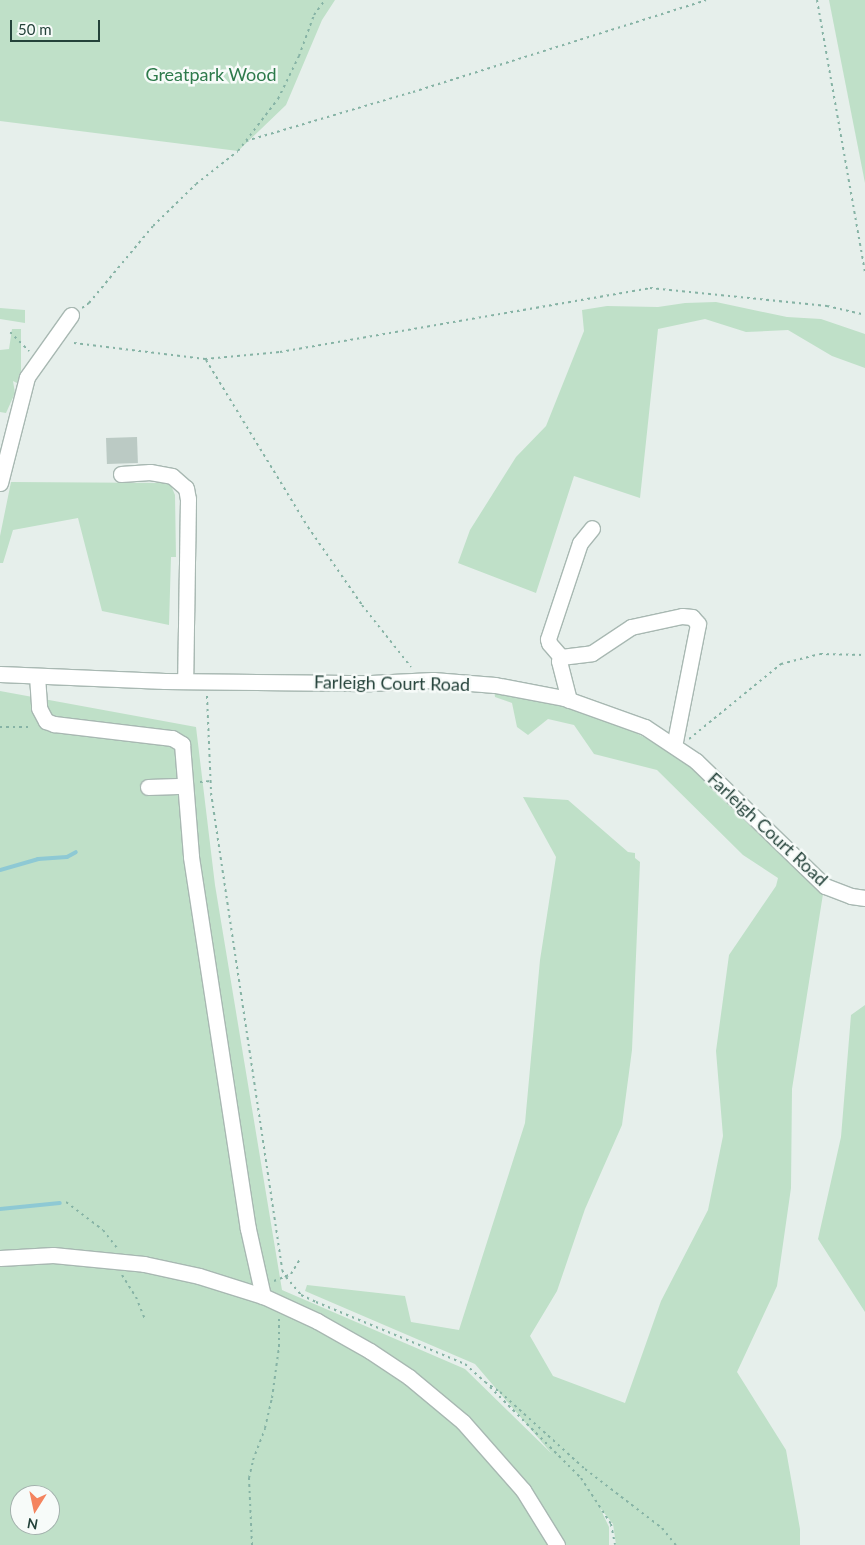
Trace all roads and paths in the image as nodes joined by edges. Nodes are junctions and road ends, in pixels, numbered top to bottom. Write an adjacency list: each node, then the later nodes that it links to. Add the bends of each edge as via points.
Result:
1 (325, 0): 4 (path, via 314,15 300,56 278,99)
2 (706, 0): 4 (path)
3 (817, 0): 5 (path)
4 (246, 141): 6 (path, via 153,226 89,303)
5 (865, 273)
6 (72, 315): 10 (street)
7 (865, 315): 11 (path, via 827,306 650,288 280,352)
8 (10, 332): 10 (path)
9 (74, 344): 11 (path)
10 (39, 358): 13 (street, via 27,377)
11 (205, 359): 21 (path, via 308,527 362,605)
12 (121, 474): 19 (street, via 150,472 172,476 186,488)
13 (0, 483)
14 (592, 528): 16 (street, via 580,543 548,639)
15 (865, 655): 25 (path, via 820,654 781,664)
16 (560, 657): 22 (street); 25 (street, via 592,653 631,627 682,616 696,620 698,624)
17 (0, 674): 18 (street, Farleigh Court Road)
18 (37, 676): 19 (street, Farleigh Court Road); 23 (street, via 39,708)
19 (185, 680): 20 (street, Farleigh Court Road)
20 (206, 681): 21 (street, Farleigh Court Road); 31 (path, via 211,793 282,1270)
21 (422, 681): 22 (street, Farleigh Court Road, via 495,685)
22 (569, 700): 25 (street, Farleigh Court Road, via 645,727)
23 (46, 721): 24 (path, via 28,728); 26 (street, via 172,738 182,744)
24 (0, 727)
25 (676, 747): 28 (street, Farleigh Court Road, via 696,760 825,886)
26 (185, 786): 27 (street); 32 (street, via 191,857 248,1230)
27 (148, 787)
28 (865, 898)
29 (0, 1258): 32 (street, via 53,1255 128,1261)
30 (300, 1259): 31 (path)
31 (286, 1277): 32 (path); 34 (path, via 301,1295 465,1364)
32 (261, 1289): 33 (street)
33 (279, 1303): 35 (path, via 279,1347 272,1398 266,1428 249,1478); 36 (street, via 370,1351 409,1377 463,1422 523,1490)
34 (485, 1382): 37 (path, via 581,1478 611,1524); 38 (path, via 585,1469 662,1528)
35 (252, 1545)
36 (557, 1545)
37 (615, 1545)
38 (676, 1545)

